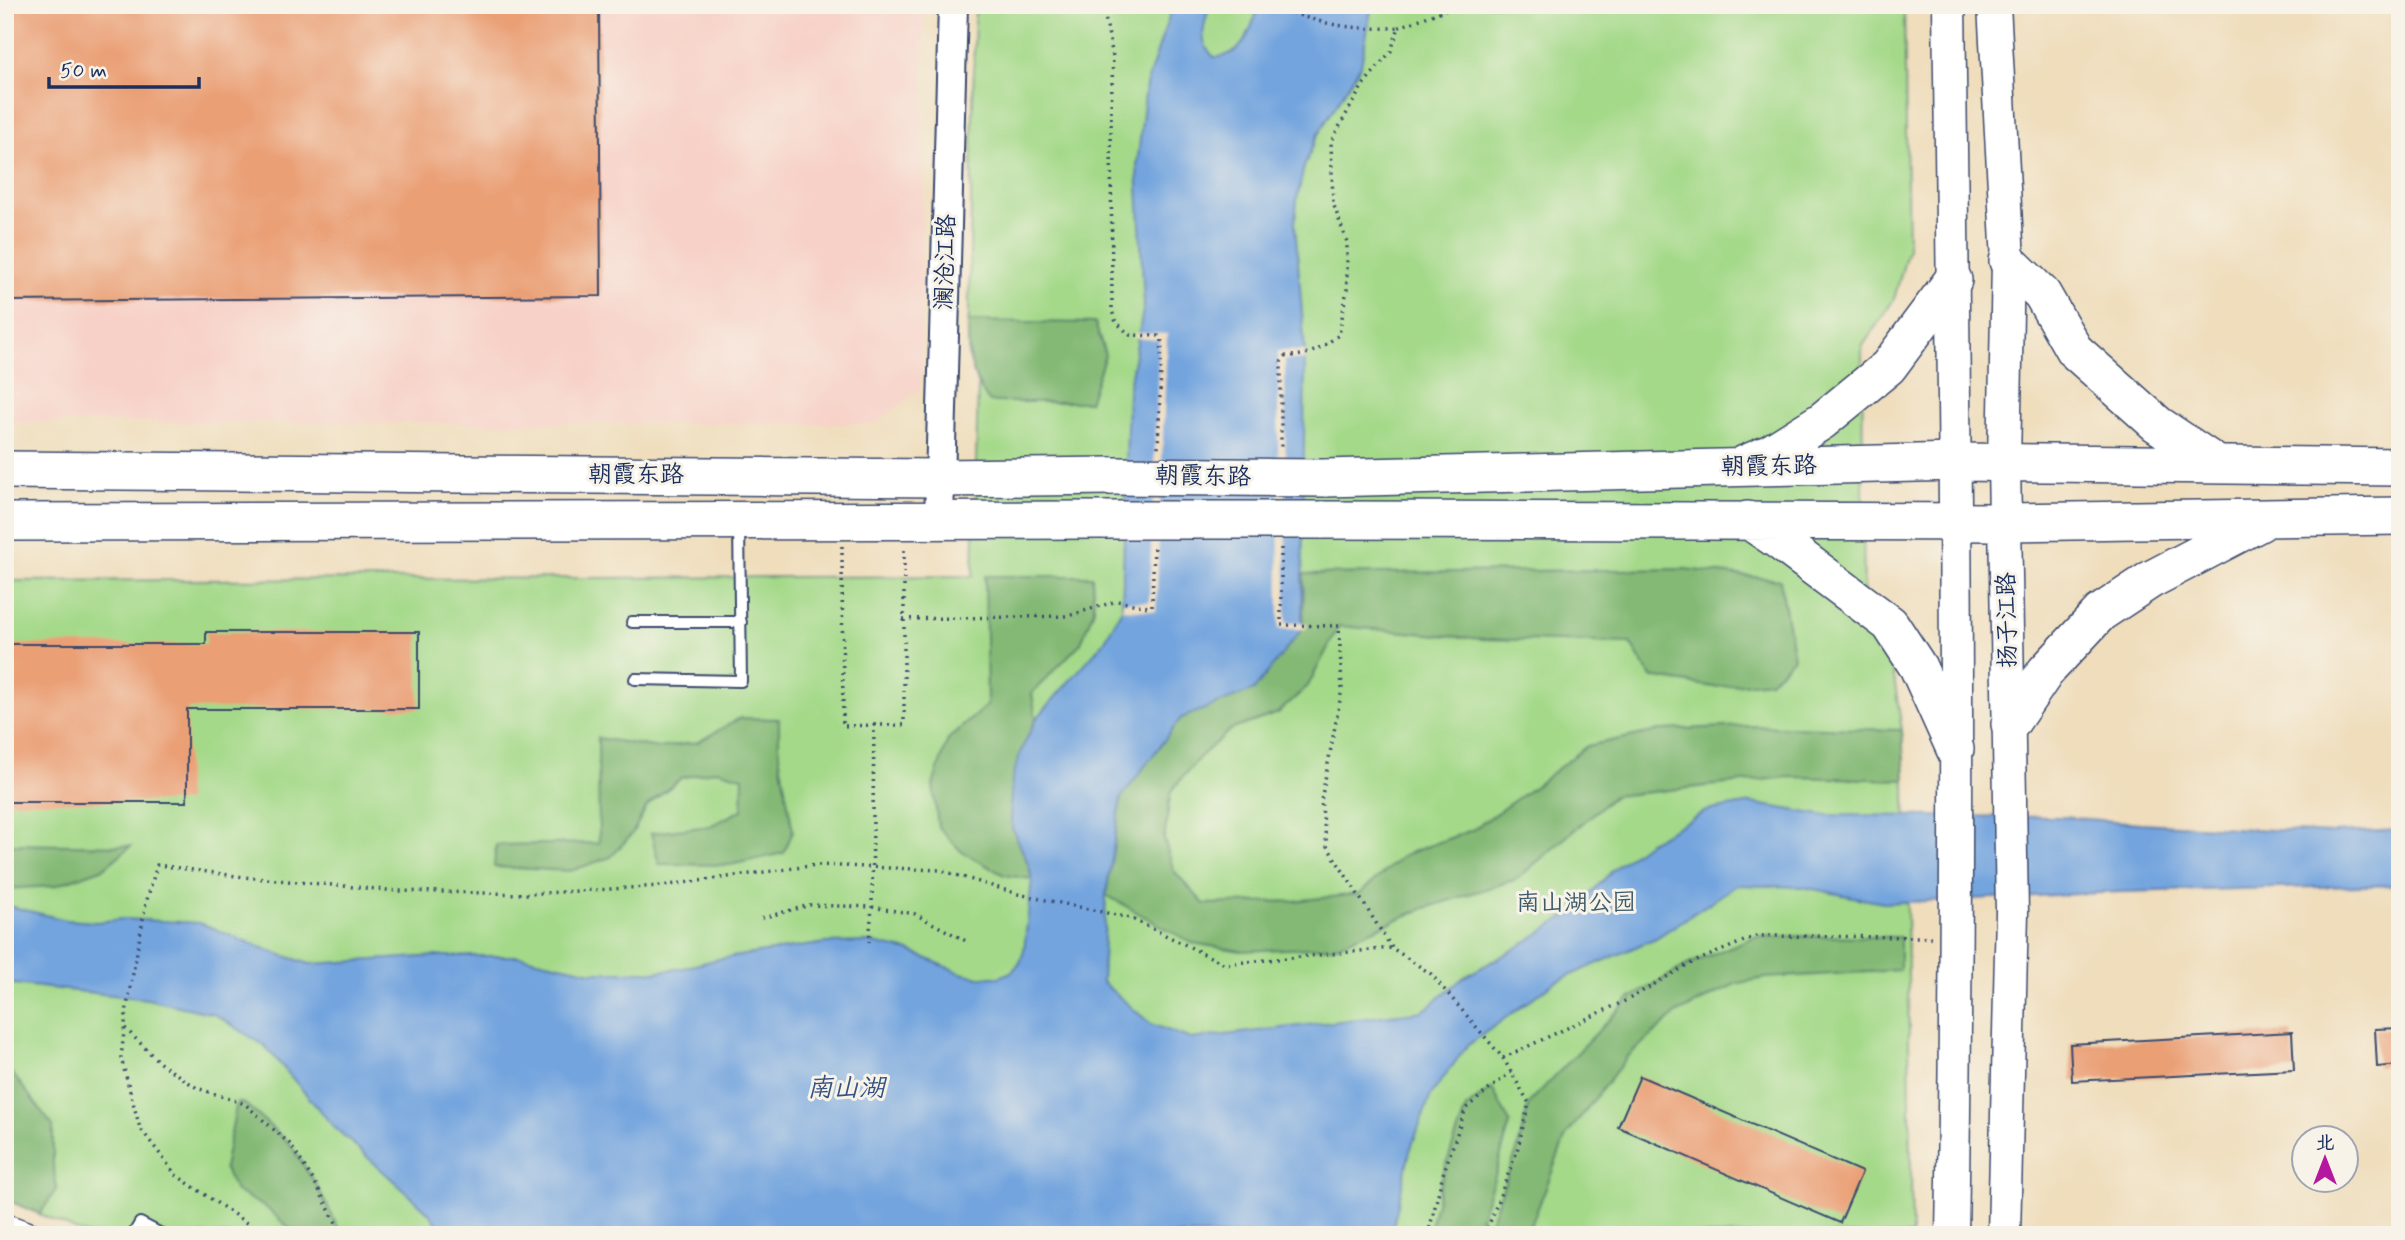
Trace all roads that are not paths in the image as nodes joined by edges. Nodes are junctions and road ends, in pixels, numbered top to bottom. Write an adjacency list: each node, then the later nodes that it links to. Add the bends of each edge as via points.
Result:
1 (953, 5): 12 (street, 澜沧江路)
2 (1949, 5): 5 (main road)
3 (1994, 5): 4 (main road, 扬子江路)
4 (2008, 261): 7 (main road, 扬子江路); 8 (main road, via 2042,294 2074,350 2157,424)
5 (1953, 280): 6 (main road); 10 (main road, via 1888,367 1822,421 1771,453)
6 (1956, 462): 7 (main road, 朝霞东路); 10 (main road, 朝霞东路); 18 (main road)
7 (2004, 463): 8 (main road, 朝霞东路); 20 (main road, 扬子江路)
8 (2218, 465): 9 (main road, 朝霞东路)
9 (2400, 467)
10 (1736, 468): 12 (main road, 朝霞东路, bridge, via 1325,478)
11 (5, 470): 12 (main road, 朝霞东路)
12 (939, 478): 16 (street, 澜沧江路)
13 (2400, 516): 14 (main road, 朝霞东路)
14 (2268, 518): 20 (main road, 朝霞东路); 24 (main road, via 2150,580 2100,613 2046,671)
15 (739, 519): 16 (main road, 朝霞东路); 19 (main road, 朝霞东路); 22 (lane)
16 (922, 519): 17 (main road, 朝霞东路, bridge)
17 (1748, 520): 18 (main road, 朝霞东路); 25 (main road, via 1890,624 1918,667)
18 (1956, 521): 20 (main road, 朝霞东路); 25 (main road)
19 (5, 522)
20 (2006, 522): 24 (main road, 扬子江路)
21 (632, 622): 22 (lane)
22 (741, 622): 23 (lane, via 741,681)
23 (635, 679)
24 (2010, 724): 31 (main road, 扬子江路, via 2012,912)
25 (1955, 749): 30 (main road)
26 (5, 1225): 27 (street)
27 (33, 1235)
28 (133, 1235): 29 (lane, via 140,1223)
29 (163, 1235)
30 (1952, 1235)
31 (2004, 1235)

